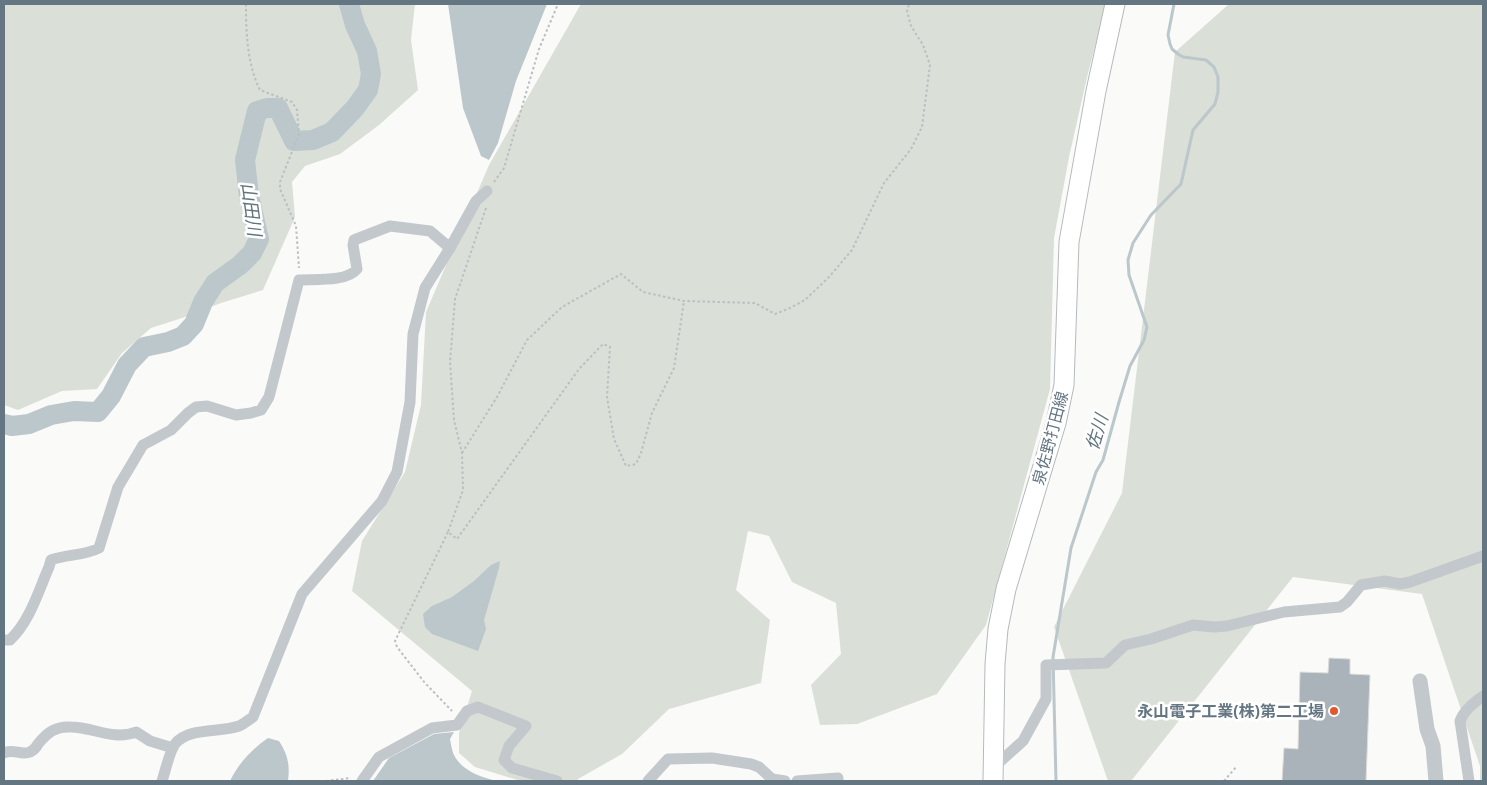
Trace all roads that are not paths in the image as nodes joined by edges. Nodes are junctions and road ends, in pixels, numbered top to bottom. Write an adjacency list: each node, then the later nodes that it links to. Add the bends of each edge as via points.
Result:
1 (1115, 4): 10 (main road, 泉佐野打田線, via 1069,242 1064,385 998,629)
2 (487, 191): 3 (street, via 476,201)
3 (450, 248): 5 (street, via 430,231 390,226 354,240 357,270 353,274 344,278 299,280 269,397 261,410 236,415 207,406 196,407 170,430 143,445 118,487 99,548 90,553 51,560 25,621 10,640); 8 (street, via 425,288 413,334 410,402 397,472 382,501 302,594 253,717 239,726 182,737)
4 (1483, 556): 10 (street, via 1410,582 1385,581 1361,585 1340,607 1284,612 1214,628 1193,624 1126,645 1106,663 1046,665 1046,699 1023,741)
5 (4, 640)
6 (1420, 681): 18 (street, via 1427,729 1433,746)
7 (1483, 696): 19 (street, via 1460,721)
8 (173, 748): 9 (street, via 150,741 136,732 116,736 73,726 54,729 26,754 9,750); 11 (street)
9 (4, 753)
10 (994, 774)
11 (162, 781)
12 (362, 781): 13 (street, via 379,757 432,728 457,725 467,710 478,707 526,726 509,746 504,760 512,768)
13 (557, 781)
14 (648, 781): 15 (street, via 668,759 712,758 752,764 772,779)
15 (785, 781)
16 (797, 781): 17 (street, via 838,778)
17 (838, 781)
18 (1436, 781)
19 (1469, 781)

